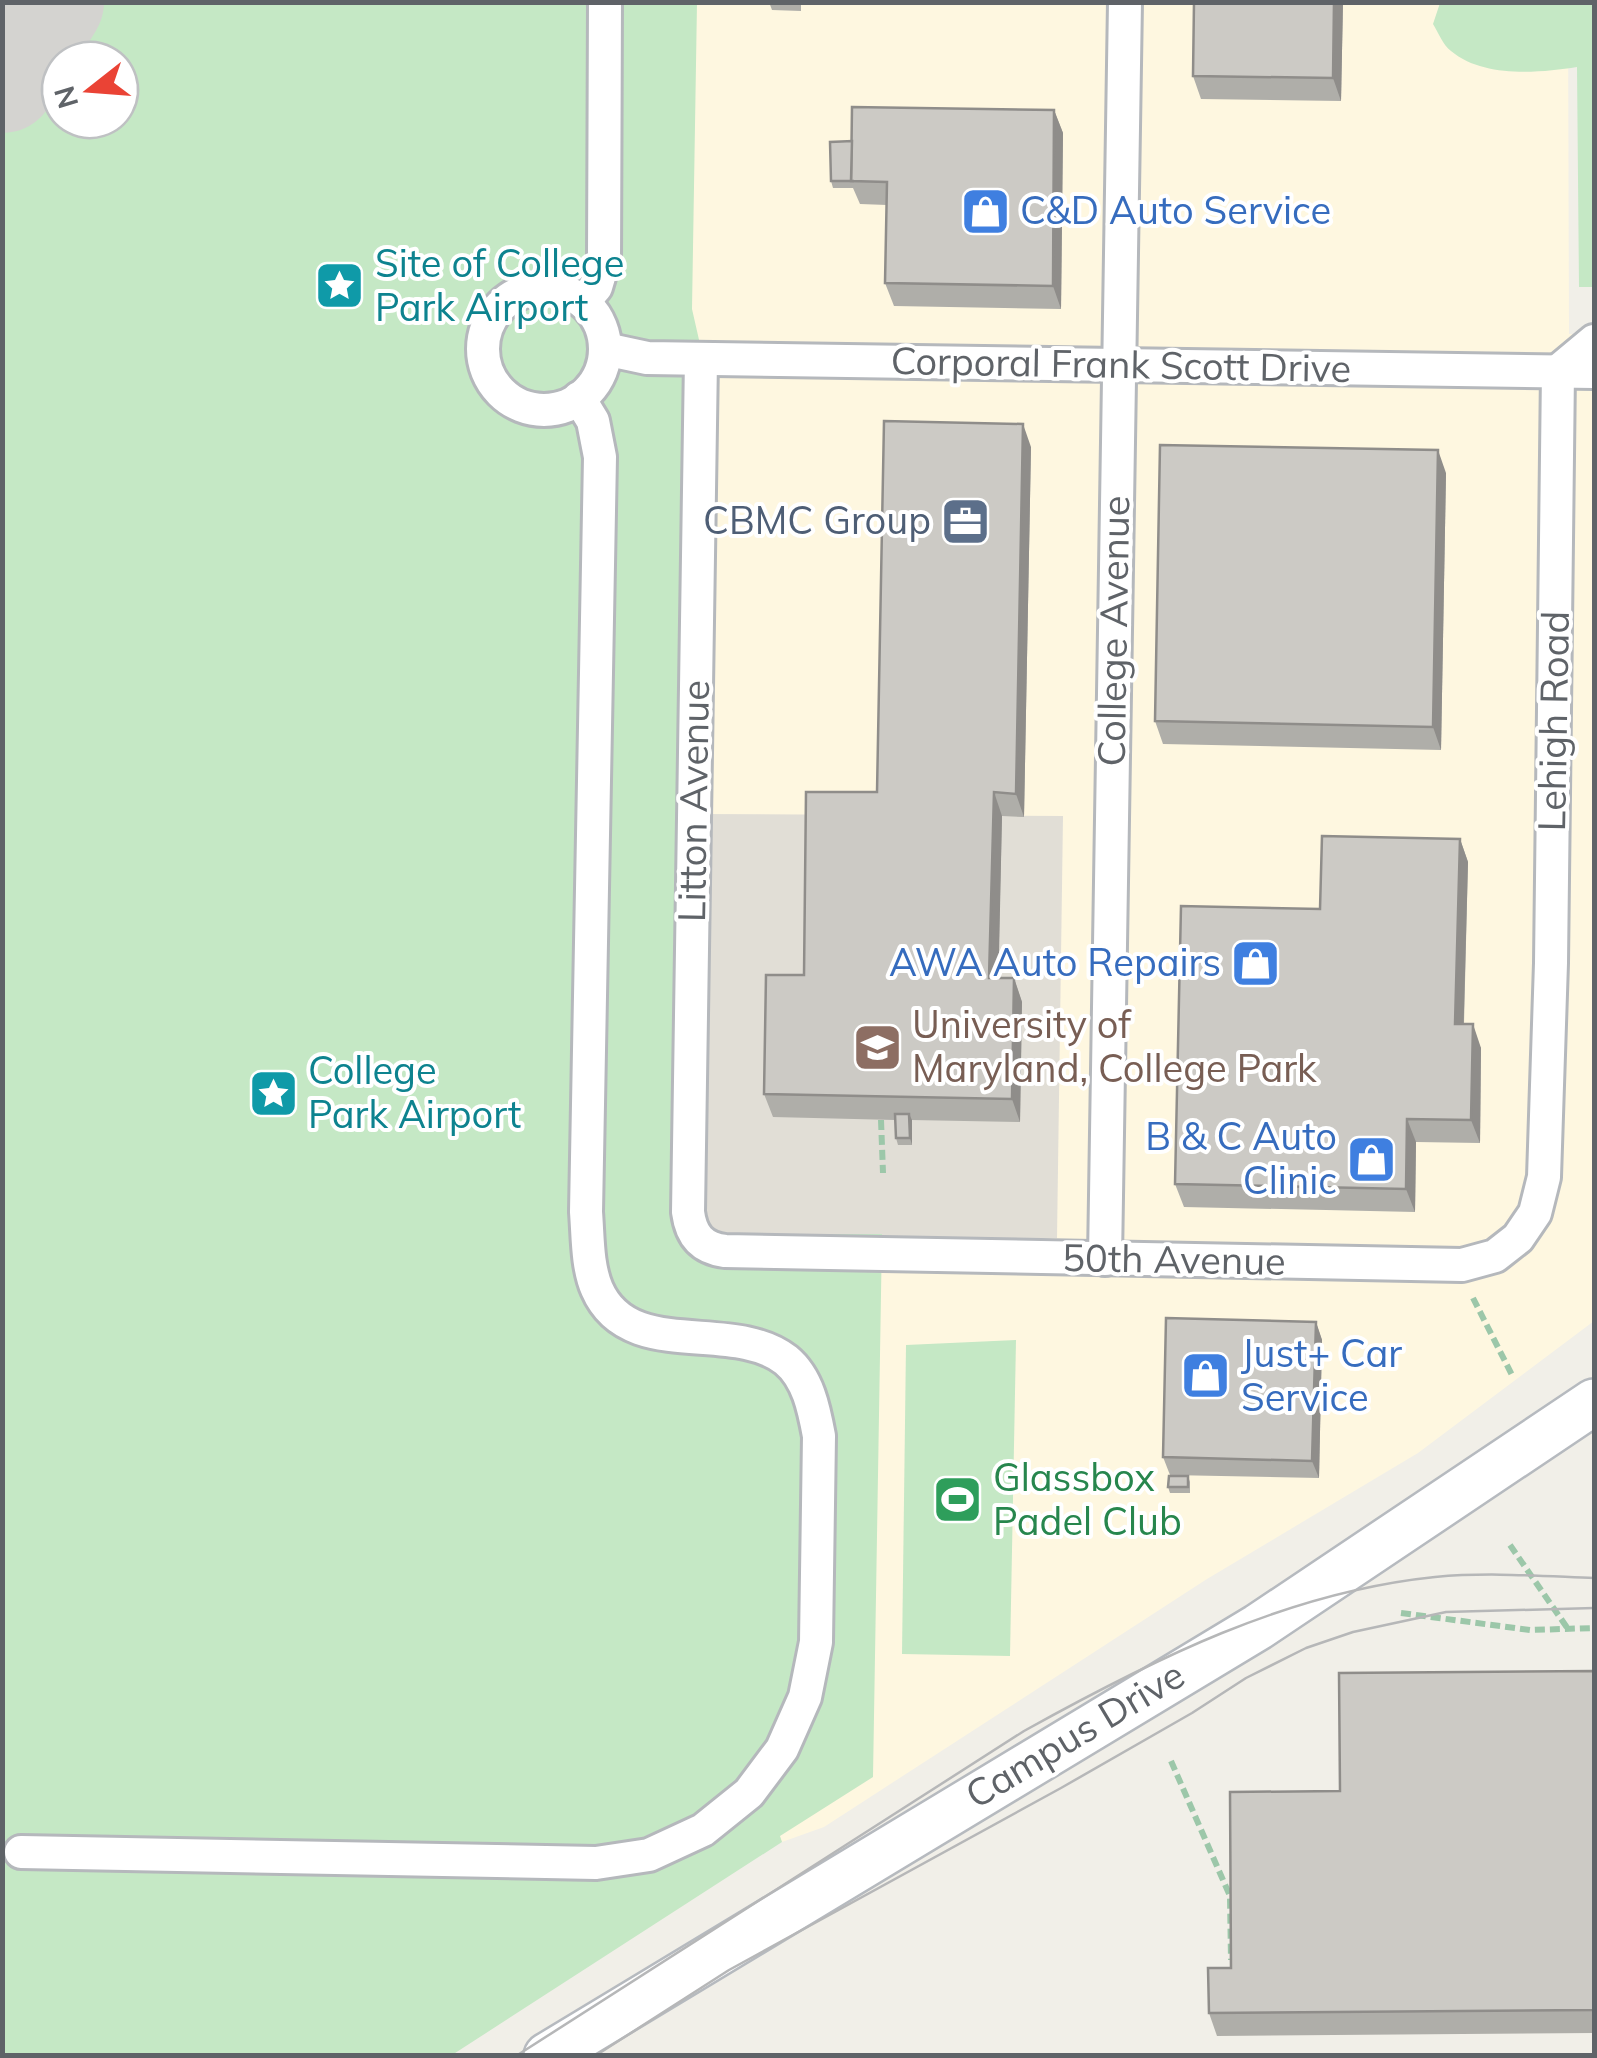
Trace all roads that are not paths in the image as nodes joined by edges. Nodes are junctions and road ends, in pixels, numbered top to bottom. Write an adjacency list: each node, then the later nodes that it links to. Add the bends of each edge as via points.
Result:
1 (605, 2): 3 (street, via 604,260 596,288)
2 (1125, 2): 7 (street, College Avenue)
3 (583, 302): 5 (street, via 598,318); 10 (street, via 560,289 533,288 510,298 494,313 483,348 486,369 510,400 538,411)
4 (1594, 341): 8 (street)
5 (605, 349): 6 (street, Corporal Frank Scott Drive); 10 (street, via 601,372)
6 (700, 359): 7 (street, Corporal Frank Scott Drive); 12 (street, Litton Avenue, via 688,1212)
7 (1118, 365): 8 (street, Corporal Frank Scott Drive); 13 (street, College Avenue)
8 (1558, 371): 9 (street, Corporal Frank Scott Drive); 11 (street, Lehigh Road)
9 (1594, 372)
10 (579, 398): 15 (street, via 600,456 589,1254 596,1289 632,1326 762,1347 786,1360 802,1380 819,1436 816,1642 805,1697 782,1749 749,1793 703,1830 648,1855 596,1863)
11 (1548, 1118): 13 (street, 50th Avenue, via 1536,1213 1495,1256 1462,1266)
12 (699, 1240): 13 (street, 50th Avenue, via 725,1251)
13 (1105, 1259)
14 (1594, 1402): 16 (main road, Campus Drive, via 1258,1627)
15 (21, 1852)
16 (547, 2056)

